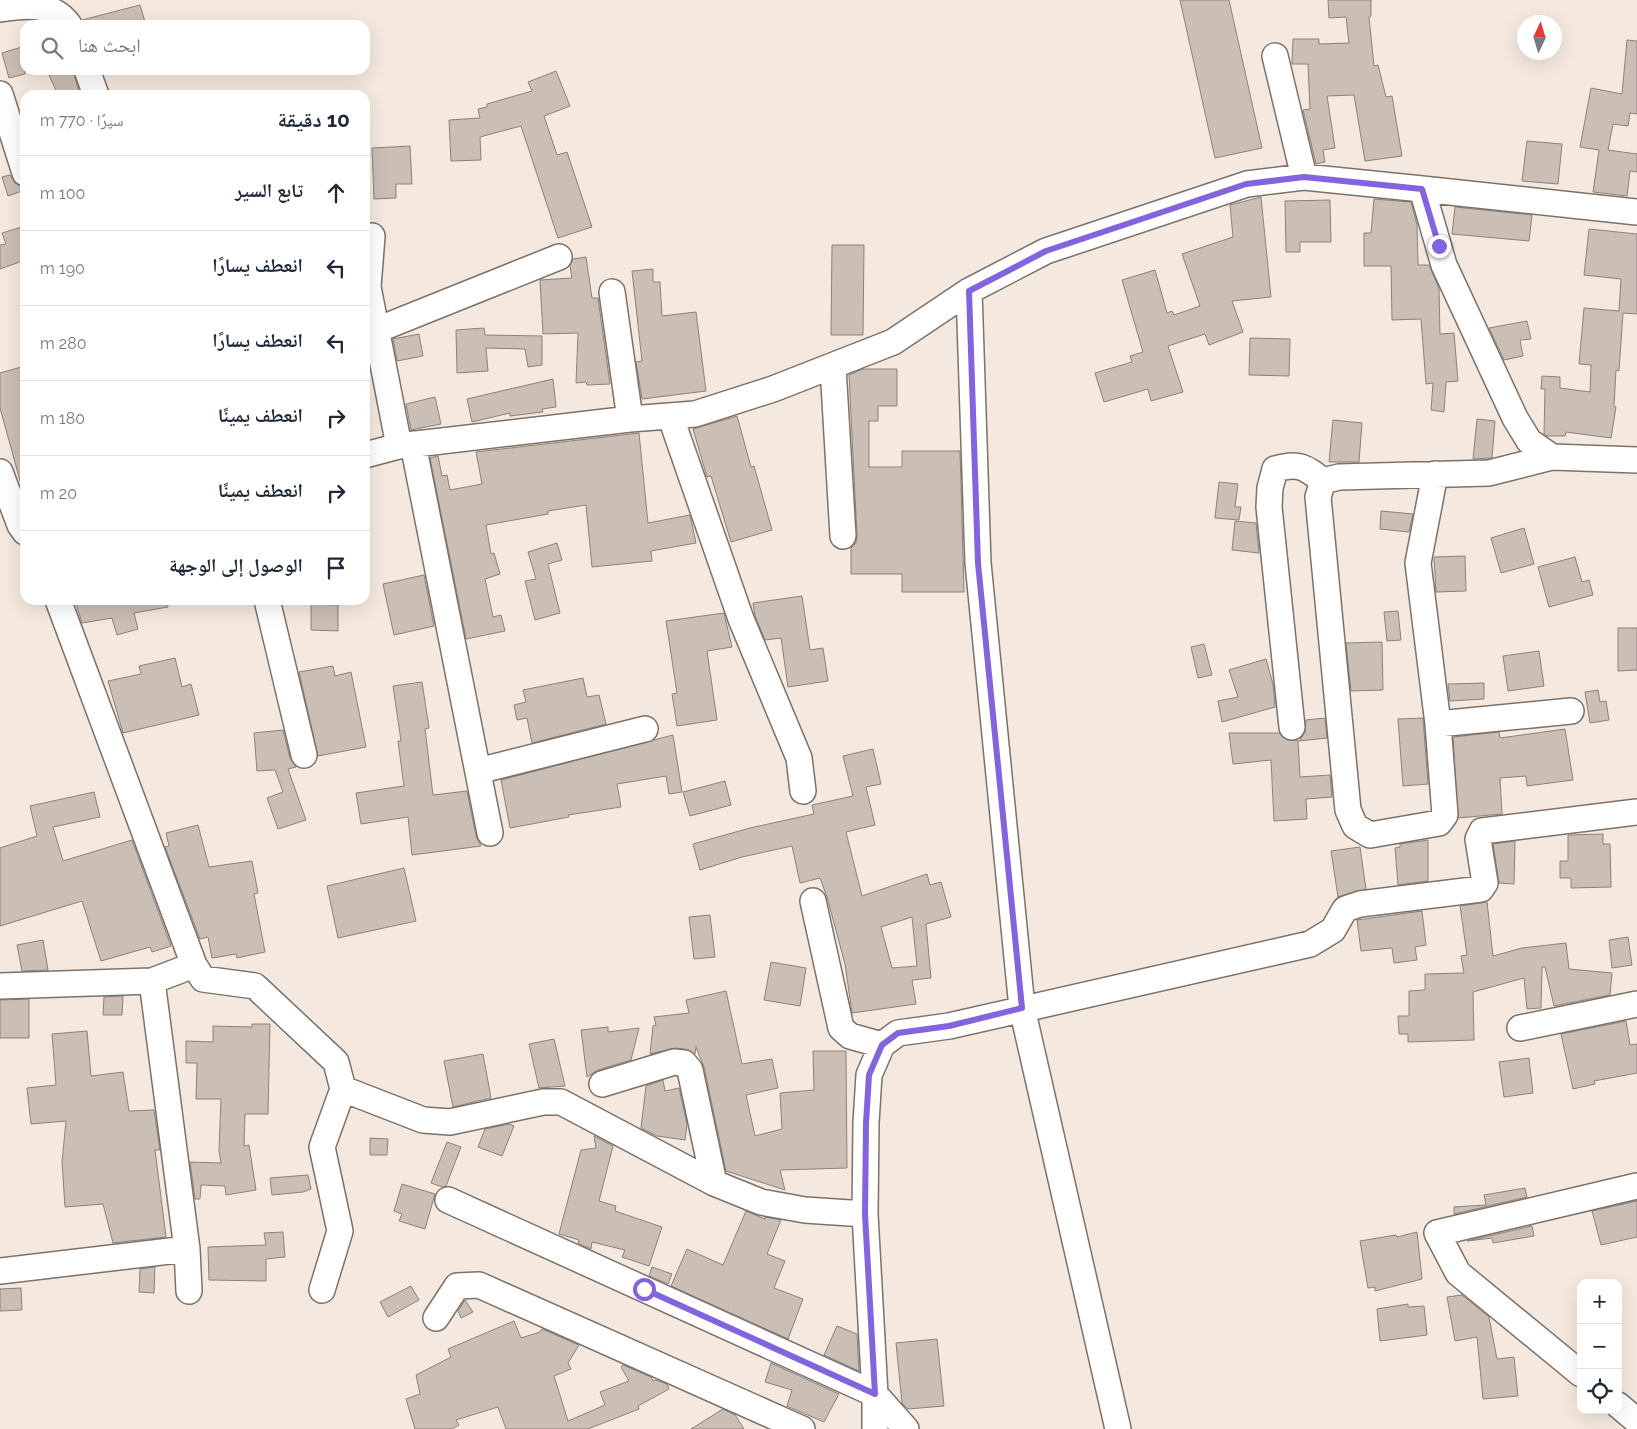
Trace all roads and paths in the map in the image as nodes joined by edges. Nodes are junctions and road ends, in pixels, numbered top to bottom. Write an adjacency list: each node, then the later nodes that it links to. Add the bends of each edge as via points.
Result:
1 (0, 9): 2 (street, via 21,5 46,7)
2 (65, 20)
3 (1275, 56): 8 (street)
4 (89, 75): 5 (street)
5 (94, 90)
6 (0, 94): 7 (street)
7 (20, 156)
8 (1304, 177): 9 (street); 14 (street, via 1246,184 1046,251)
9 (1422, 189): 10 (street); 23 (street, via 1444,265 1515,418 1529,441)
10 (1637, 212)
11 (372, 236): 13 (street)
12 (559, 256): 17 (street)
13 (370, 262)
14 (969, 291): 18 (street, via 894,342); 46 (street, via 978,563)
15 (612, 292): 19 (street)
16 (370, 297): 17 (street)
17 (377, 330): 21 (street)
18 (834, 367): 20 (street, via 695,414); 29 (street)
19 (630, 418): 20 (street); 21 (street)
20 (671, 418): 38 (street, via 741,619 799,758)
21 (406, 445): 22 (street); 37 (street)
22 (370, 453)
23 (1552, 457): 24 (street); 26 (street, via 1489,472)
24 (1637, 460)
25 (0, 472): 28 (street)
26 (1435, 474): 27 (street, via 1339,477); 33 (street, via 1418,563)
27 (1323, 481): 33 (street, via 1318,497 1348,810 1355,826 1370,835 1439,823 1445,815); 34 (street, via 1306,468 1290,464 1275,468 1270,488 1269,507)
28 (17, 527)
29 (843, 536)
30 (60, 605): 42 (street)
31 (268, 605): 36 (street)
32 (1571, 711): 33 (street)
33 (1438, 724)
34 (1292, 727)
35 (645, 729): 37 (street)
36 (304, 755)
37 (478, 771): 40 (street)
38 (803, 791)
39 (1637, 812): 46 (street, via 1482,831 1478,839 1485,883 1481,889 1360,904 1345,909 1333,930 1310,944)
40 (490, 832)
41 (813, 901): 48 (street, via 841,1028 850,1036)
42 (194, 964): 43 (street); 50 (street, via 203,979 255,986 336,1062)
43 (152, 980): 44 (street); 55 (street)
44 (0, 986)
45 (1637, 1004): 47 (street)
46 (1022, 1008): 48 (street, via 949,1026 898,1033); 67 (street)
47 (1520, 1028)
48 (882, 1045): 54 (street, via 869,1075)
49 (602, 1084): 51 (street, via 674,1062 684,1063 690,1070)
50 (343, 1089): 51 (street, via 423,1120 450,1122 543,1102 561,1102); 57 (street, via 322,1147 340,1231)
51 (714, 1183): 54 (street, via 762,1202 806,1210)
52 (1637, 1186): 60 (street, via 1437,1233 1458,1273)
53 (448, 1200): 61 (street)
54 (865, 1214): 61 (street)
55 (187, 1248): 56 (street); 58 (street)
56 (0, 1271)
57 (322, 1290)
58 (189, 1291)
59 (436, 1318): 64 (street, via 457,1286 480,1284)
60 (1577, 1371)
61 (875, 1394): 65 (street); 66 (street)
62 (1622, 1408): 63 (street)
63 (1637, 1420)
64 (802, 1429)
65 (875, 1429)
66 (906, 1429)
67 (1118, 1429)

